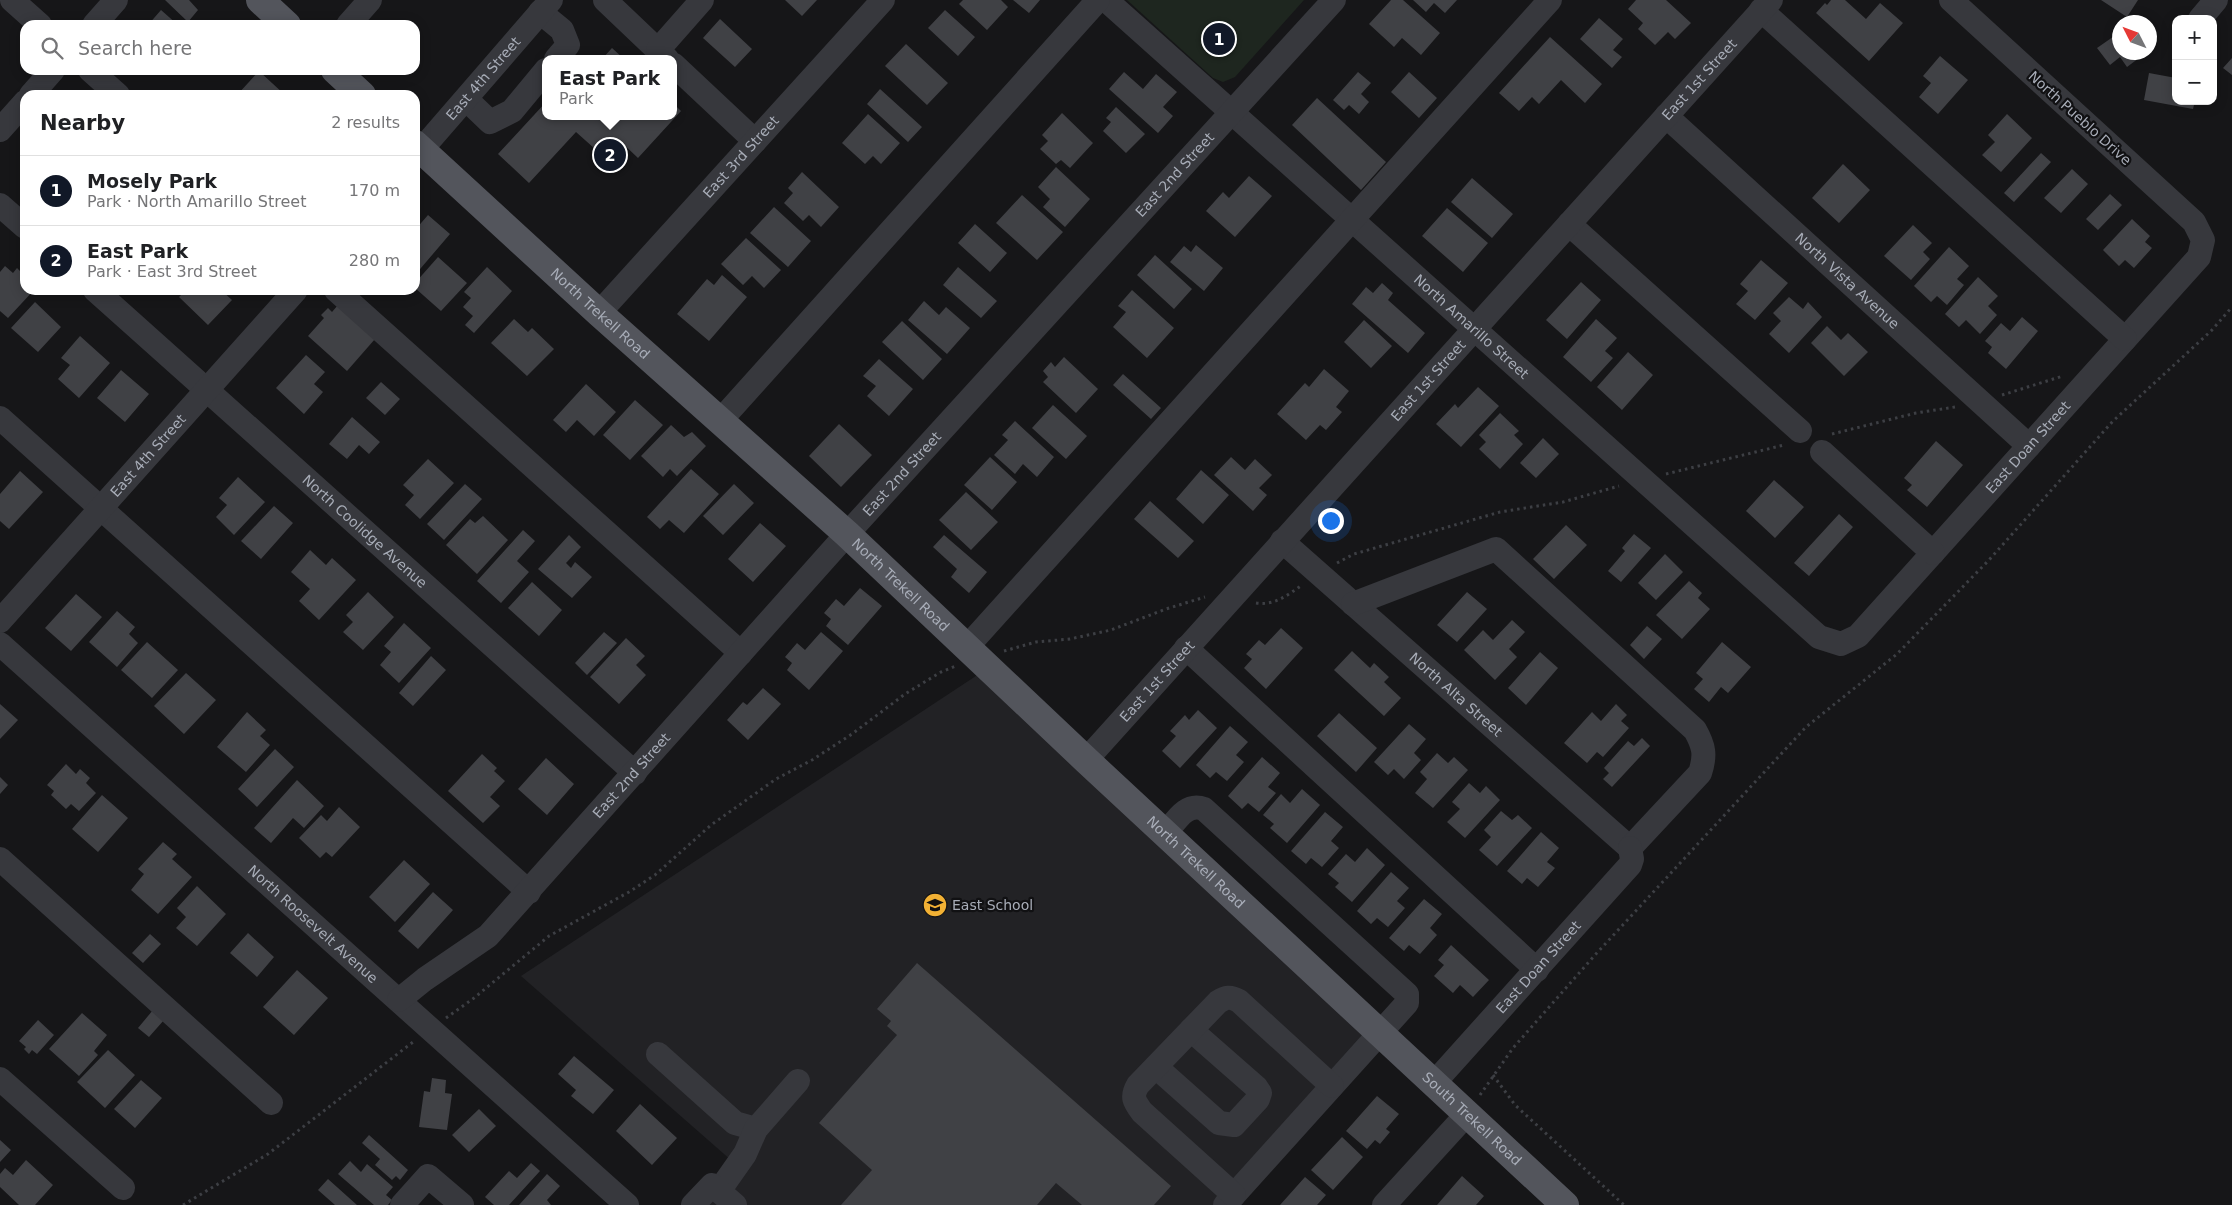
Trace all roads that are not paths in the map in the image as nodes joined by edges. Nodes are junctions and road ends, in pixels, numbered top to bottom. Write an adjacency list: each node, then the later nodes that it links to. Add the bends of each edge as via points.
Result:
1 (12, 0): 16 (street)
2 (116, 0): 17 (street)
3 (260, 0): 18 (main road)
4 (370, 0): 19 (street)
5 (605, 0): 21 (street)
6 (702, 0): 22 (street)
7 (883, 0): 36 (street, East 3rd Street)
8 (1334, 0): 33 (street, East 2nd Street)
9 (1550, 0): 40 (street)
10 (1951, 0): 43 (street, North Pueblo Drive, via 2194,222)
11 (2216, 0): 15 (street)
12 (1106, 1): 33 (street, North Amarillo Street); 52 (street)
13 (1766, 5): 34 (street, East 1st Street); 49 (street)
14 (545, 6): 20 (street, via 568,45); 31 (street, East 4th Street)
15 (2203, 15)
16 (34, 20)
17 (98, 20)
18 (282, 20)
19 (352, 20)
20 (559, 55)
21 (663, 55)
22 (668, 55)
23 (677, 68): 36 (street)
24 (49, 75): 28 (street)
25 (96, 75): 29 (street)
26 (340, 75): 30 (main road)
27 (542, 75): 31 (street, via 512,111 490,122)
28 (36, 90)
29 (112, 90)
30 (357, 90)
31 (466, 99): 37 (street, East 4th Street)
32 (20, 108): 35 (street)
33 (1232, 112): 40 (street, North Amarillo Street); 57 (street, East 2nd Street)
34 (1666, 116): 42 (street, East 1st Street); 55 (street, North Vista Avenue)
35 (0, 130)
36 (755, 141): 47 (street, East 3rd Street)
37 (420, 147)
38 (420, 153): 47 (main road, North Trekell Road)
39 (0, 205): 41 (street)
40 (1351, 219): 48 (street, North Amarillo Street); 66 (street)
41 (20, 223)
42 (1569, 224): 48 (street, East 1st Street); 53 (street)
43 (2203, 240): 49 (street, East Doan Street, via 2199,257)
44 (101, 295): 50 (street, North Coolidge Avenue)
45 (292, 295): 50 (street, East 4th Street)
46 (342, 295): 65 (street)
47 (599, 314): 52 (main road, North Trekell Road)
48 (1474, 328): 58 (street, East 1st Street); 63 (street, North Amarillo Street, via 1820,637)
49 (2125, 339): 55 (street, East Doan Street)
50 (207, 390): 56 (street, East 4th Street); 68 (street, North Coolidge Avenue)
51 (0, 418): 56 (street)
52 (720, 421): 57 (main road, North Trekell Road)
53 (1792, 438)
54 (1826, 444): 59 (street)
55 (2029, 446): 59 (street, East Doan Street)
56 (101, 509): 61 (street, East 4th Street); 72 (street)
57 (847, 534): 65 (street, East 2nd Street); 66 (main road, North Trekell Road)
58 (1282, 541): 60 (street, North Alta Street); 64 (street, East 1st Street)
59 (1933, 552): 63 (street, East Doan Street, via 1858,636)
60 (1353, 604): 70 (street, North Alta Street); 70 (street, via 1496,549 1695,730 1703,744 1705,759 1700,773)
61 (0, 621)
62 (0, 644): 74 (street, North Roosevelt Avenue)
63 (1841, 644)
64 (1186, 648): 67 (street, East 1st Street); 73 (street)
65 (741, 653): 68 (street, East 2nd Street)
66 (973, 653): 67 (main road, North Trekell Road)
67 (1086, 760): 69 (main road, North Trekell Road)
68 (635, 773): 72 (street, East 2nd Street)
69 (1165, 834): 76 (main road, North Trekell Road); 76 (street, via 1188,809 1196,806 1204,809 1398,984 1406,994 1406,1003)
70 (1630, 848): 73 (street, East Doan Street, via 1630,865)
71 (0, 859): 83 (street)
72 (529, 892): 74 (street, East 2nd Street, via 488,936)
73 (1537, 970): 81 (street, East Doan Street)
74 (398, 1000): 92 (street, North Roosevelt Avenue)
75 (1191, 1030): 78 (street); 78 (street, via 1260,1094 1234,1125 1219,1123); 82 (street, via 1218,1002 1232,997)
76 (1380, 1032): 81 (main road, South Trekell Road); 82 (street)
77 (658, 1054): 85 (street, via 735,1123)
78 (1156, 1067): 88 (street, via 1138,1086 1132,1095 1133,1100)
79 (0, 1079): 86 (street)
80 (798, 1081): 85 (street)
81 (1434, 1083): 84 (main road, South Trekell Road)
82 (1332, 1086): 88 (street)
83 (271, 1103)
84 (1466, 1114): 89 (main road, South Trekell Road); 94 (street)
85 (756, 1129): 87 (street)
86 (123, 1188)
87 (727, 1198): 93 (street, via 712,1184)
88 (1229, 1200)
89 (1551, 1201)
90 (402, 1205): 91 (street, via 428,1176)
91 (462, 1205)
92 (627, 1205)
93 (693, 1205)
94 (1384, 1205)

